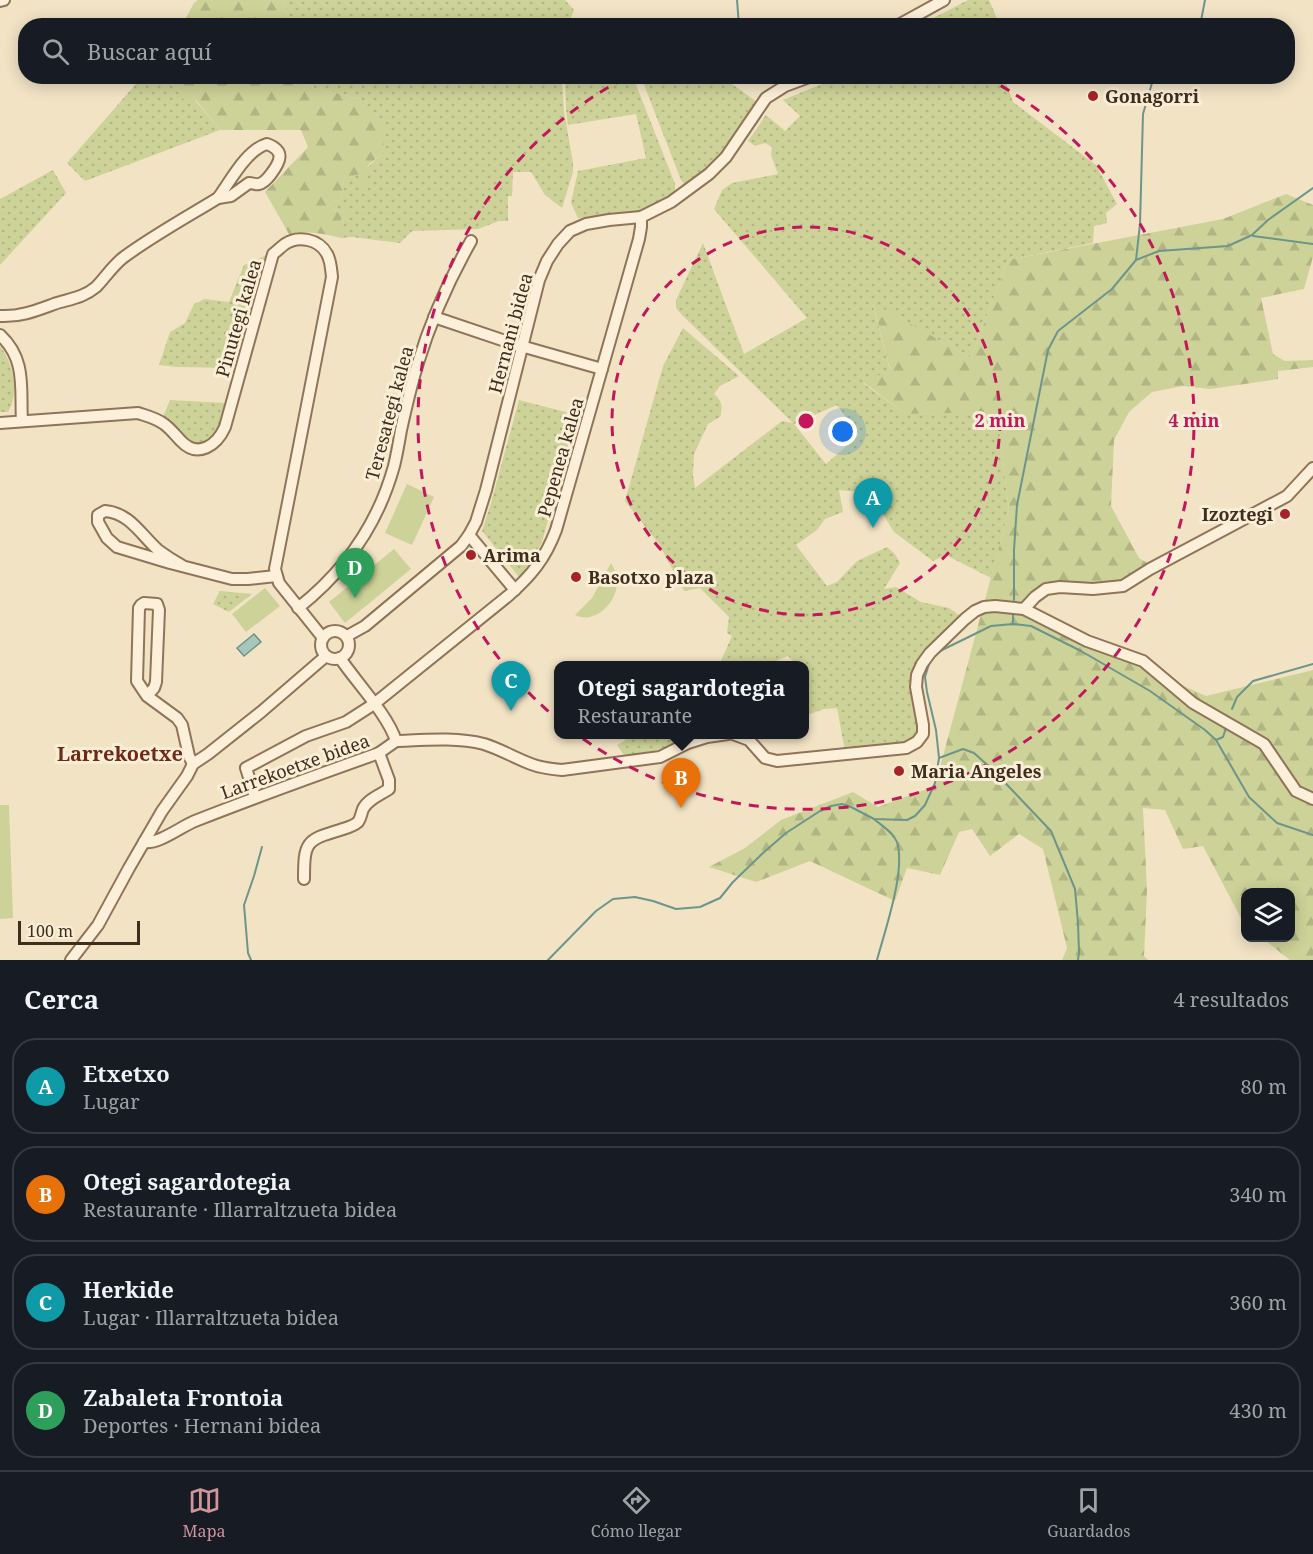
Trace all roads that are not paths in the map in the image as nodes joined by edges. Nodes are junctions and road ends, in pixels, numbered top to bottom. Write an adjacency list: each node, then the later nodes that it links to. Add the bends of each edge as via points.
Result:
1 (944, 0): 2 (street)
2 (911, 18)
3 (790, 84): 5 (street, Hernani bidea, via 766,98 726,157 709,174 671,202)
4 (218, 198): 4 (street, via 256,150 267,144 278,150 279,163 268,178); 7 (street, via 121,258 84,296 38,311)
5 (641, 217): 10 (street, Hernani bidea, via 586,224 570,231 558,244 540,280); 11 (street, Pepenea kalea, via 639,239)
6 (471, 241): 8 (street, Teresategi kalea)
7 (0, 315)
8 (434, 317): 10 (street); 21 (street, Teresategi kalea, via 410,392 395,464 373,522 342,566)
9 (0, 335): 12 (street, via 21,371)
10 (523, 347): 11 (street); 15 (street, Hernani bidea, via 486,490)
11 (602, 369): 20 (street, Pepenea kalea, via 550,544 535,570)
12 (22, 421): 13 (street, Pinutegi kalea); 19 (street, Pinutegi kalea, via 138,413 164,423 192,448 210,447 225,427 273,254 297,239 320,245 327,254 332,277)
13 (0, 423)
14 (1313, 468): 22 (street, via 1287,496 1123,586 1046,589)
15 (469, 535): 20 (street); 23 (street, Hernani bidea, via 399,598)
16 (148, 540): 17 (street); 17 (street, via 122,515 105,511 98,514 98,522 112,544); 18 (street)
17 (140, 554): 18 (street)
18 (183, 566): 19 (street, via 232,579)
19 (276, 576): 21 (street)
20 (515, 590): 28 (street, Pepenea kalea)
21 (298, 608): 24 (street)
22 (1024, 609): 30 (street, via 995,606 975,611 930,653 917,675 923,734 906,748 777,762 765,758); 35 (street, via 1086,641 1143,661 1193,703 1264,744 1296,791)
23 (347, 636): 24 (street, Hernani bidea, via 336,631); 26 (street, via 349,649)
24 (323, 638): 25 (street, via 321,648)
25 (326, 656): 26 (street); 33 (street)
26 (340, 658): 28 (street, Larrekoetxe bidea)
27 (147, 696): 27 (street, via 156,682 159,610 157,604 144,603 139,608 137,681); 33 (street, via 182,724)
28 (374, 704): 31 (street, Larrekoetxe bidea); 34 (street, Pepenea kalea, via 346,722 306,736 246,768)
29 (701, 739): 31 (street, via 660,757 562,770 546,769 482,744 457,740)
30 (746, 739)
31 (396, 741): 32 (street, Larrekoetxe bidea)
32 (379, 753): 34 (street, Larrekoetxe bidea); 37 (street, via 389,789 369,801 357,824 310,842 304,858)
33 (193, 764): 36 (street)
34 (255, 797): 36 (street, Larrekoetxe bidea, via 155,841)
35 (1313, 799)
36 (144, 842): 38 (street, via 98,925)
37 (304, 879)
38 (71, 960)

